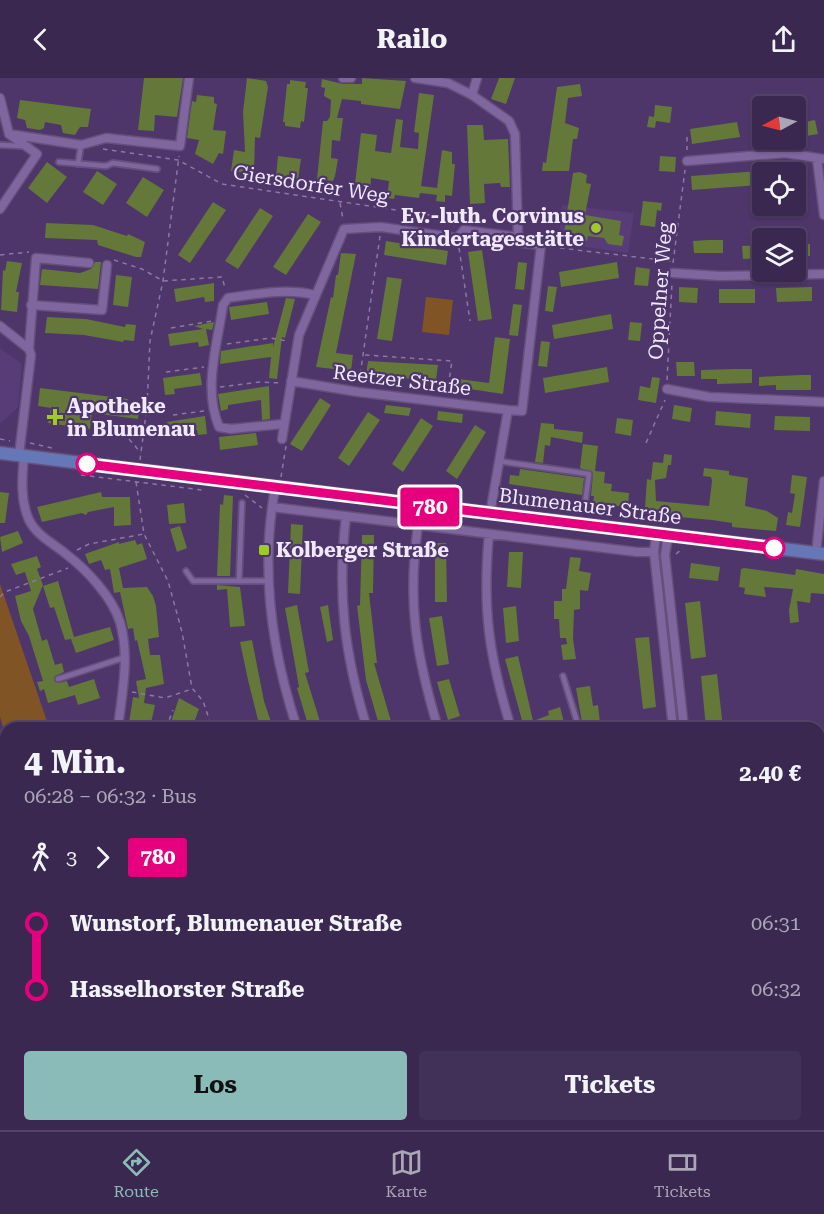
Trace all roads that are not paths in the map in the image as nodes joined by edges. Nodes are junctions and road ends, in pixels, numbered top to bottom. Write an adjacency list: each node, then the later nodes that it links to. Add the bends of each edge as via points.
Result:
1 (189, 78): 10 (street, via 180,146 106,138)
2 (343, 78): 3 (street)
3 (351, 78)
4 (415, 78): 6 (street, via 448,83)
5 (477, 78): 6 (street)
6 (472, 95): 21 (street, via 509,121 515,134)
7 (0, 98): 8 (street)
8 (9, 134): 9 (street); 12 (street)
9 (47, 139): 10 (street); 13 (street)
10 (81, 144): 17 (lane)
11 (0, 145): 12 (lane)
12 (22, 146): 13 (street)
13 (37, 154): 19 (street)
14 (821, 159): 15 (street, via 785,153); 20 (street)
15 (687, 161)
16 (59, 162): 17 (lane)
17 (78, 164): 18 (lane, via 113,163)
18 (157, 169)
19 (0, 209)
20 (824, 215)
21 (518, 237): 26 (street, via 464,230 458,238 381,227 344,229); 33 (street, via 522,243 541,245 522,411)
22 (89, 263): 27 (street, via 36,258)
23 (107, 265): 27 (street, via 102,310)
24 (673, 273): 25 (street)
25 (824, 273)
26 (315, 295): 30 (street, via 297,342); 34 (street, via 295,290 228,298 222,305 210,389 219,427)
27 (31, 305): 29 (street)
28 (0, 326): 29 (street)
29 (29, 350): 37 (street)
30 (291, 382): 33 (street, Reetzer Straße); 34 (street)
31 (667, 389): 32 (street, via 709,397)
32 (824, 402)
33 (508, 410): 38 (street, via 503,453)
34 (283, 424): 35 (street)
35 (282, 439)
36 (0, 453): 37 (street, Blumenauer Straße)
37 (21, 456): 40 (street, Blumenauer Straße, via 137,476); 54 (street, via 22,487 30,521 38,533 77,564 113,606)
38 (498, 460): 42 (lane, via 589,474); 44 (street)
39 (824, 481): 50 (street)
40 (275, 489): 43 (street); 44 (street, Blumenauer Straße)
41 (242, 504): 52 (lane)
42 (585, 504)
43 (272, 509): 45 (street, Blumenauer Straße); 53 (street)
44 (490, 514): 48 (street, Blumenauer Straße)
45 (346, 516): 46 (street, Blumenauer Straße); 59 (street, via 341,590 345,634 351,677)
46 (418, 526): 47 (street, Blumenauer Straße); 60 (street, via 412,566 413,618 421,668)
47 (489, 534): 49 (street, Blumenauer Straße); 61 (street, via 486,625)
48 (662, 535): 49 (street); 50 (street, Blumenauer Straße); 64 (street)
49 (654, 552): 63 (street)
50 (820, 554)
51 (186, 571): 52 (lane, via 193,581)
52 (239, 581): 53 (lane)
53 (268, 581): 58 (street, via 278,667)
54 (126, 657): 56 (lane); 57 (street)
55 (563, 676): 62 (lane)
56 (58, 679)
57 (120, 722)
58 (295, 722)
59 (365, 722)
60 (436, 722)
61 (509, 722)
62 (577, 722)
63 (673, 722)
64 (684, 722)

